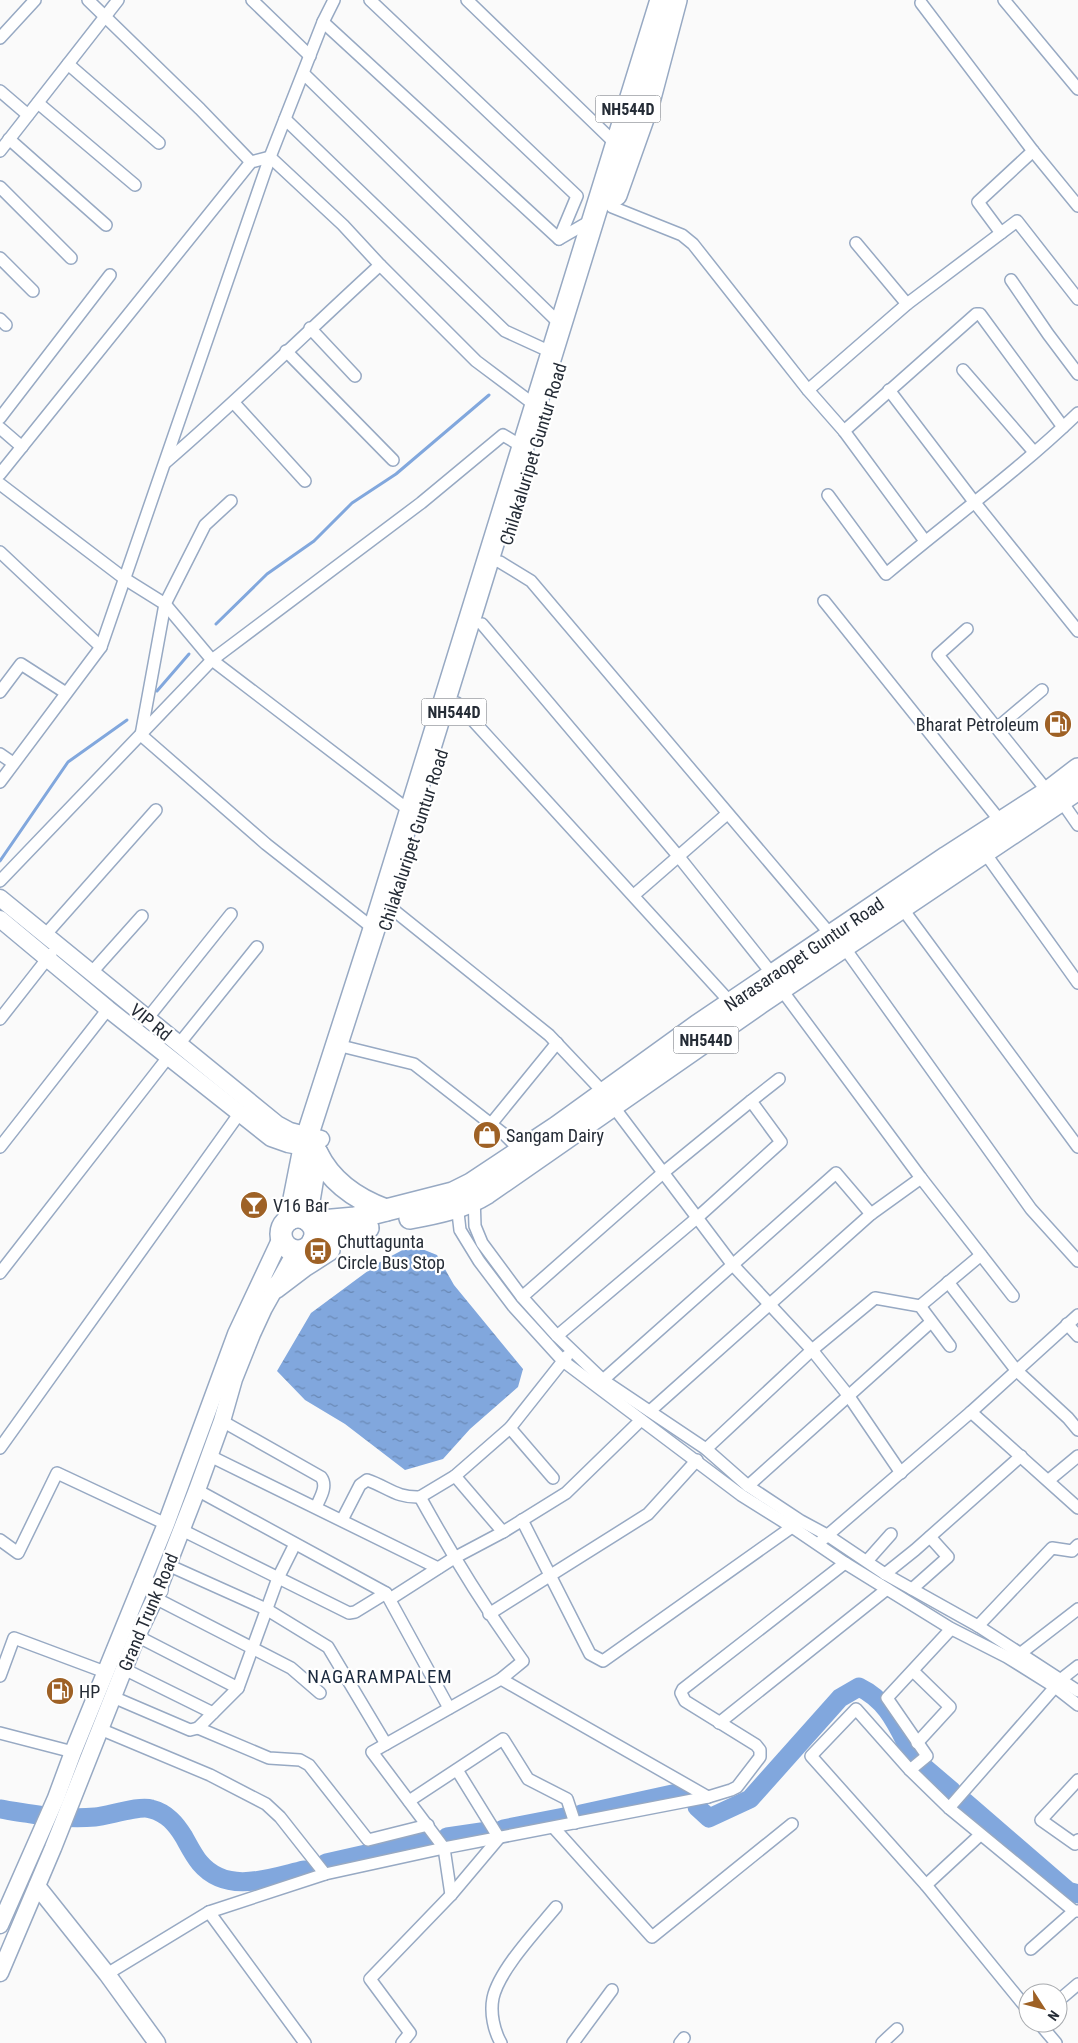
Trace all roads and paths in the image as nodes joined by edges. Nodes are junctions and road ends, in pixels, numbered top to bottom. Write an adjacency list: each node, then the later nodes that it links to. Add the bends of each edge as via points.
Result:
1 (35, 0): 14 (street)
2 (88, 0): 12 (street)
3 (118, 0): 12 (street)
4 (252, 0): 15 (street)
5 (334, 0): 13 (street)
6 (370, 0): 37 (street, via 577,196)
7 (467, 0): 25 (street)
8 (662, 0): 25 (highway, NH544D)
9 (676, 0): 33 (highway, NH544D, via 649,102)
10 (1004, 0): 18 (street)
11 (921, 3): 27 (street)
12 (105, 18): 16 (street); 29 (street)
13 (323, 22): 15 (street); 37 (street)
14 (1, 34)
15 (310, 56): 17 (street)
16 (68, 64): 20 (street); 24 (street)
17 (304, 74): 22 (street); 47 (street)
18 (1077, 86)
19 (0, 91): 21 (street)
20 (38, 103): 21 (street); 30 (street)
21 (28, 115): 23 (street)
22 (285, 119): 28 (street); 50 (street, via 505,331)
23 (9, 139): 26 (street); 35 (street)
24 (159, 143)
25 (617, 145): 34 (highway, NH544D)
26 (0, 151)
27 (1033, 151): 32 (street); 36 (street, via 978,202)
28 (270, 157): 29 (street); 41 (street, via 343,225); 67 (street)
29 (251, 162): 63 (street)
30 (135, 186)
31 (0, 188): 40 (street)
32 (1078, 206)
33 (612, 207): 54 (street, via 682,235 693,244); 76 (highway, Chilakaluripet Guntur Road / NH544D)
34 (594, 219): 37 (street); 47 (highway, Chilakaluripet Guntur Road / NH544D)
35 (106, 225)
36 (1001, 233): 45 (street, via 1016,221); 46 (street)
37 (559, 239)
38 (856, 243): 46 (street)
39 (0, 258): 44 (street)
40 (71, 258)
41 (380, 265): 48 (street); 57 (street, via 476,361)
42 (110, 275): 59 (street)
43 (1011, 280): 52 (street)
44 (33, 292)
45 (1078, 299)
46 (908, 304): 54 (street)
47 (561, 325): 50 (highway, Chilakaluripet Guntur Road / NH544D)
48 (310, 328): 49 (street); 53 (street)
49 (286, 351): 56 (street); 66 (street)
50 (552, 353): 57 (highway, Chilakaluripet Guntur Road / NH544D)
51 (963, 370): 65 (street)
52 (1078, 374)
53 (355, 376)
54 (808, 390): 62 (street)
55 (889, 390): 60 (street, via 976,314 980,314); 62 (street); 73 (street)
56 (234, 403): 67 (street); 69 (street)
57 (536, 406): 64 (highway, Chilakaluripet Guntur Road / NH544D)
58 (1078, 412): 60 (street)
59 (0, 418)
60 (1063, 427): 65 (street)
61 (0, 428): 63 (street)
62 (844, 431): 74 (street)
63 (22, 447): 68 (street)
64 (523, 447): 76 (highway, Chilakaluripet Guntur Road / NH544D); 84 (street, via 503,435 421,503)
65 (1034, 452): 73 (street)
66 (393, 460)
67 (165, 463): 77 (street)
68 (3, 466)
69 (305, 481)
70 (0, 484): 77 (street)
71 (828, 495): 74 (street, via 886,574)
72 (231, 501): 79 (street, via 205,525)
73 (975, 503): 74 (street); 82 (street)
74 (925, 541)
75 (0, 552): 83 (street)
76 (494, 561): 80 (highway, Chilakaluripet Guntur Road / NH544D); 97 (highway, Chilakaluripet Guntur Road / NH544D); 98 (street, via 531,581)
77 (125, 579): 79 (street); 83 (street)
78 (824, 601): 99 (street)
79 (165, 604): 84 (street); 90 (street)
80 (482, 624): 88 (highway, Chilakaluripet Guntur Road / NH544D); 102 (street)
81 (968, 629): 89 (street, via 938,655)
82 (1078, 631)
83 (101, 647): 87 (street)
84 (212, 660): 90 (street); 97 (street)
85 (1042, 690): 89 (street)
86 (0, 692): 87 (street, via 21,664)
87 (66, 693): 92 (street)
88 (457, 703): 104 (street); 106 (highway, Chilakaluripet Guntur Road / NH544D)
89 (997, 728): 95 (street)
90 (141, 735): 103 (street); 111 (street, via 266,844)
91 (0, 754): 92 (street)
92 (13, 763): 94 (street)
93 (1078, 770): 95 (highway, Narasaraopet Guntur Road / NH544D)
94 (0, 782)
95 (1063, 794): 99 (highway, Narasaraopet Guntur Road / NH544D); 100 (street); 101 (highway, Narasaraopet Guntur Road / NH544D)
96 (156, 810): 112 (street)
97 (410, 811): 111 (highway, Chilakaluripet Guntur Road / NH544D)
98 (727, 814): 102 (street); 113 (street)
99 (1001, 822): 113 (highway, Narasaraopet Guntur Road / NH544D)
100 (1078, 824)
101 (985, 853): 107 (highway, Narasaraopet Guntur Road / NH544D); 119 (street)
102 (679, 857): 104 (street); 118 (street)
103 (0, 881)
104 (634, 895): 120 (street)
105 (0, 898): 112 (main road, VIP Rd)
106 (391, 908): 124 (street); 125 (highway, Chilakaluripet Guntur Road / NH544D)
107 (902, 908): 113 (highway, Narasaraopet Guntur Road / NH544D); 133 (street)
108 (230, 914): 123 (street)
109 (142, 916): 117 (street)
110 (0, 919): 116 (main road, VIP Rd)
111 (374, 929): 125 (highway, Chilakaluripet Guntur Road / NH544D)
112 (46, 934): 114 (main road, VIP Rd)
113 (838, 941): 118 (highway, Narasaraopet Guntur Road / NH544D); 145 (street, via 1031,1208)
114 (59, 946): 116 (street); 117 (main road, VIP Rd)
115 (257, 947): 126 (street)
116 (47, 959): 121 (main road, VIP Rd); 122 (street)
117 (92, 972): 123 (main road, VIP Rd)
118 (777, 982): 120 (highway, Narasaraopet Guntur Road / NH544D); 128 (highway, Narasaraopet Guntur Road / NH544D); 137 (street)
119 (1078, 983)
120 (731, 1003): 128 (highway, Narasaraopet Guntur Road / NH544D)
121 (108, 1009): 126 (main road, VIP Rd); 134 (street)
122 (0, 1019)
123 (147, 1019): 126 (main road, VIP Rd)
124 (556, 1043): 128 (street); 131 (street)
125 (344, 1046): 131 (street, via 414,1064); 132 (highway, Chilakaluripet Guntur Road / NH544D)
126 (174, 1050): 130 (main road, VIP Rd); 132 (main road, VIP Rd, via 277,1124); 147 (street)
127 (779, 1079): 129 (street)
128 (608, 1099): 135 (highway, Narasaraopet Guntur Road / NH544D); 136 (street); 138 (highway, Narasaraopet Guntur Road / NH544D)
129 (750, 1101): 136 (street); 141 (street, via 781,1142)
130 (239, 1114): 132 (main road, VIP Rd, via 279,1142); 172 (street)
131 (491, 1124): 135 (street)
132 (314, 1145): 139 (highway, via 323,1165 338,1183); 143 (highway, Chilakaluripet Guntur Road / NH544D)
133 (1078, 1147)
134 (0, 1148)
135 (521, 1151): 138 (highway, Narasaraopet Guntur Road / NH544D)
136 (664, 1172): 141 (street); 151 (street)
137 (921, 1178): 140 (street); 144 (street)
138 (464, 1196): 139 (highway, Narasaraopet Guntur Road / NH544D); 142 (highway, Narasaraopet Guntur Road / NH544D); 151 (street, via 482,1243); 162 (street, via 460,1230 513,1306)
139 (386, 1210): 143 (highway, Narasaraopet Guntur Road / NH544D)
140 (871, 1214): 146 (street, via 836,1173); 152 (street)
141 (698, 1217): 146 (street); 157 (street)
142 (361, 1229): 143 (highway, Narasaraopet Guntur Road / NH544D); 149 (highway, NH544D)
143 (299, 1232): 149 (main road, Grand Trunk Road); 189 (main road, Grand Trunk Road, via 236,1334)
144 (981, 1255): 148 (street); 150 (street)
145 (1078, 1261)
146 (732, 1264): 152 (street); 164 (street)
147 (0, 1273)
148 (948, 1282): 153 (street); 163 (street)
149 (275, 1288): 169 (main road, Grand Trunk Road, via 234,1379)
150 (1013, 1296)
151 (522, 1297): 157 (street)
152 (771, 1305): 161 (street); 166 (street)
153 (920, 1306): 155 (street); 161 (street, via 875,1298)
154 (1078, 1315): 156 (street)
155 (931, 1322): 159 (street); 165 (street)
156 (1067, 1324): 158 (street); 163 (street)
157 (557, 1336): 160 (street)
158 (1078, 1336)
159 (950, 1346)
160 (572, 1350): 162 (street); 164 (street)
161 (812, 1350): 165 (street); 173 (street)
162 (564, 1361): 168 (street); 170 (street)
163 (1016, 1370): 167 (street); 171 (street)
164 (603, 1380): 166 (street)
165 (848, 1395): 178 (street); 182 (street)
166 (650, 1411): 173 (street)
167 (971, 1412): 175 (street); 178 (street)
168 (641, 1420): 177 (street); 188 (street, via 566,1493)
169 (222, 1421): 174 (main road, Grand Trunk Road); 185 (street, via 322,1477 325,1486)
170 (510, 1428): 179 (street); 180 (street)
171 (1078, 1430)
172 (0, 1448)
173 (706, 1449): 182 (street)
174 (210, 1456): 183 (main road, Grand Trunk Road); 185 (street)
175 (1021, 1456): 181 (street); 195 (street)
176 (1078, 1456): 181 (street)
177 (697, 1460): 190 (street, via 741,1495); 206 (street, via 648,1514)
178 (901, 1473): 194 (street)
179 (455, 1476): 184 (street); 192 (street)
180 (553, 1478)
181 (1049, 1480): 186 (street)
182 (748, 1486): 194 (street)
183 (198, 1490): 191 (main road, Grand Trunk Road); 197 (street)
184 (420, 1497): 187 (street, via 394,1494 367,1480 360,1485); 200 (street)
185 (316, 1507): 187 (street)
186 (1078, 1508)
187 (342, 1520): 204 (street)
188 (522, 1520): 192 (street); 206 (street)
189 (166, 1524): 196 (street, via 57,1473 18,1553); 210 (main road, Grand Trunk Road)
190 (792, 1527): 198 (street); 206 (street, via 603,1661 590,1654)
191 (182, 1530): 203 (main road, Grand Trunk Road); 207 (street)
192 (503, 1532): 200 (street)
193 (891, 1534): 201 (street)
194 (827, 1535): 198 (street); 201 (street)
195 (930, 1537): 205 (street); 209 (street, via 948,1557)
196 (0, 1540)
197 (295, 1544): 207 (street); 211 (street)
198 (817, 1546): 202 (street)
199 (1078, 1546): 215 (street, via 1072,1550 1052,1548)
200 (454, 1558): 204 (street); 214 (street)
201 (867, 1561): 205 (street)
202 (845, 1563): 208 (street); 235 (street, via 683,1689 681,1693 685,1701)
203 (168, 1564): 210 (main road, Grand Trunk Road); 212 (street)
204 (438, 1568): 211 (street)
205 (884, 1574): 209 (street)
206 (550, 1576): 214 (street)
207 (278, 1578): 211 (street, via 350,1613); 212 (street)
208 (887, 1589): 216 (street); 235 (street)
209 (912, 1589): 215 (street)
210 (152, 1590): 217 (main road, Grand Trunk Road); 218 (street); 224 (main road, Grand Trunk Road)
211 (388, 1596): 233 (street)
212 (266, 1609): 218 (street); 240 (street, via 328,1647)
213 (1078, 1609): 220 (street)
214 (489, 1614): 226 (street, via 523,1661)
215 (978, 1626): 220 (street)
216 (951, 1628): 223 (street); 227 (street)
217 (137, 1636): 222 (main road, Grand Trunk Road); 228 (street)
218 (252, 1649): 228 (street); 230 (street, via 291,1668)
219 (4, 1652): 224 (street, via 14,1638); 225 (street)
220 (1021, 1653): 227 (street)
221 (1078, 1666): 227 (street)
222 (124, 1669): 231 (main road, Grand Trunk Road); 234 (street)
223 (914, 1671): 239 (street, via 887,1698); 239 (street, via 950,1707)
224 (105, 1672): 241 (main road, Grand Trunk Road)
225 (0, 1676)
226 (501, 1680): 233 (street); 245 (street)
227 (1058, 1684): 229 (street); 232 (street); 247 (street)
228 (238, 1688): 234 (street)
229 (1078, 1692)
230 (320, 1693)
231 (113, 1697): 236 (street, via 190,1730); 237 (main road, Grand Trunk Road)
232 (1078, 1705)
233 (449, 1708): 240 (street)
234 (213, 1712): 236 (street)
235 (719, 1723): 245 (street, via 756,1745 760,1756 737,1786)
236 (198, 1728): 250 (street, via 269,1758 300,1760 309,1764 368,1840)
237 (100, 1729): 256 (street, via 210,1775 266,1804); 258 (main road, Grand Trunk Road)
238 (0, 1734): 241 (street)
239 (917, 1743): 243 (street, via 927,1756)
240 (386, 1744): 246 (street, via 372,1752)
241 (73, 1752): 263 (main road, Grand Trunk Road)
242 (457, 1770): 246 (street); 248 (street, via 504,1739 528,1779 567,1799); 253 (street)
243 (910, 1770): 247 (street); 257 (street, via 856,1709 811,1756)
244 (1078, 1780): 254 (street, via 1041,1820 1074,1844)
245 (708, 1797): 248 (street)
246 (409, 1801): 250 (street)
247 (949, 1808): 252 (street)
248 (575, 1823): 251 (street)
249 (792, 1824): 251 (street, via 652,1937)
250 (428, 1825): 255 (street)
251 (554, 1828): 253 (street)
252 (980, 1834): 257 (street); 261 (street)
253 (499, 1838): 255 (street); 259 (street)
254 (1078, 1840)
255 (444, 1848): 256 (street); 259 (street)
256 (325, 1874): 262 (street)
257 (926, 1885): 270 (street)
258 (36, 1886): 265 (main road, Grand Trunk Road); 266 (main road)
259 (451, 1895): 275 (street, via 370,1979 410,2033)
260 (556, 1907): 276 (street, via 499,1982 492,1999 496,2036)
261 (1076, 1911): 264 (street)
262 (209, 1912): 266 (street); 274 (street)
263 (0, 1925)
264 (1031, 1949)
265 (0, 1973)
266 (107, 1974): 273 (main road)
267 (1078, 1984): 269 (street)
268 (612, 1990): 277 (street)
269 (1068, 1993)
270 (1018, 1998)
271 (897, 2029): 278 (street)
272 (1048, 2033): 279 (street)
273 (157, 2043)
274 (305, 2043)
275 (402, 2043)
276 (501, 2043)
277 (573, 2043)
278 (882, 2043)
279 (1056, 2043)

